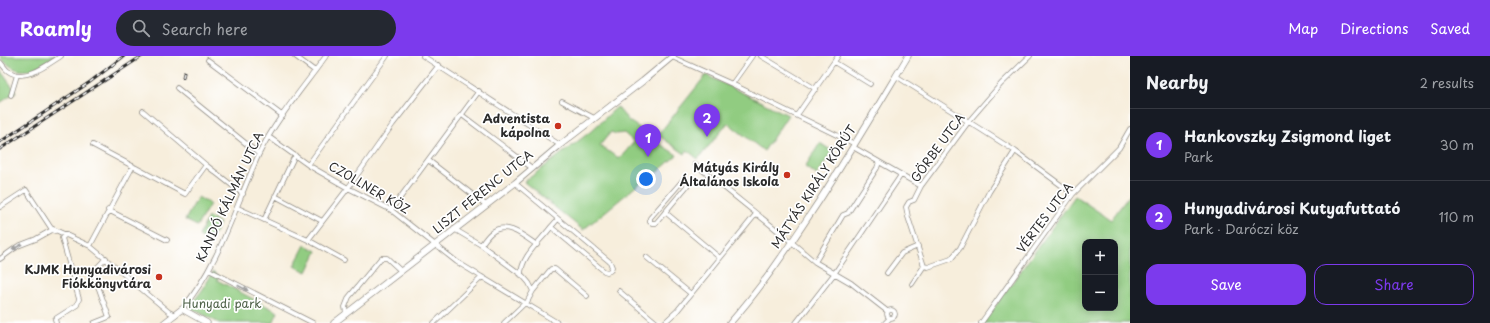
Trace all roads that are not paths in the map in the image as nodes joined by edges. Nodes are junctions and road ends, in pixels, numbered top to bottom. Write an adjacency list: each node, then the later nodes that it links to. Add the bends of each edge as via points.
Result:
1 (61, 56): 17 (street, via 36,72)
2 (295, 56): 16 (street)
3 (326, 56): 16 (street, KANDÓ KÁLMÁN UTCA)
4 (387, 56): 44 (street)
5 (424, 56): 15 (street)
6 (672, 56): 19 (street); 30 (street, LISZT FERENC UTCA)
7 (752, 56): 19 (street)
8 (761, 56): 22 (street)
9 (838, 56): 14 (street)
10 (908, 56): 18 (street, MÁTYÁS KIRÁLY KÖRÚT)
11 (1030, 56): 31 (street, GÖRBE UTCA)
12 (208, 60): 29 (street)
13 (0, 62): 17 (street, via 7,70)
14 (834, 62): 20 (street); 22 (street)
15 (439, 65): 23 (street); 50 (street)
16 (315, 71): 29 (street, KANDÓ KÁLMÁN UTCA)
17 (18, 75): 24 (street)
18 (896, 76): 31 (street); 36 (street, MÁTYÁS KIRÁLY KÖRÚT)
19 (732, 84): 28 (street)
20 (870, 84)
21 (177, 88): 38 (street)
22 (816, 89): 28 (street)
23 (479, 91): 27 (street); 35 (street)
24 (11, 95)
25 (562, 101): 30 (street)
26 (143, 111): 43 (street)
27 (462, 115): 40 (street); 46 (street)
28 (797, 115): 36 (street)
29 (283, 116): 33 (street, KANDÓ KÁLMÁN UTCA)
30 (594, 118): 35 (street, LISZT FERENC UTCA)
31 (968, 120): 37 (street); 49 (street, GÖRBE UTCA)
32 (1130, 129): 52 (street, VÉRTES UTCA, via 1119,148)
33 (269, 137): 38 (street, KANDÓ KÁLMÁN UTCA); 39 (street, CZOLLNER KÖZ)
34 (93, 144): 45 (street)
35 (560, 145): 46 (street, LISZT FERENC UTCA)
36 (854, 146): 41 (street); 70 (street, MÁTYÁS KIRÁLY KÖRÚT)
37 (1015, 151): 52 (street); 82 (street, via 989,192 960,248 951,259)
38 (259, 154): 51 (street, KANDÓ KÁLMÁN UTCA)
39 (295, 154): 44 (street, CZOLLNER KÖZ); 53 (street)
40 (428, 160): 54 (street); 58 (street)
41 (879, 162): 47 (street); 81 (street)
42 (695, 164): 60 (street)
43 (206, 165): 45 (street, via 185,194); 51 (street)
44 (308, 165): 50 (street, CZOLLNER KÖZ)
45 (133, 166): 57 (street)
46 (532, 168): 48 (street, LISZT FERENC UTCA)
47 (901, 175): 49 (street); 86 (street)
48 (515, 183): 54 (street, LISZT FERENC UTCA); 61 (street)
49 (921, 186): 75 (street, GÖRBE UTCA, via 914,200 906,207)
50 (348, 188): 58 (street, CZOLLNER KÖZ); 63 (street)
51 (243, 194): 56 (street, KANDÓ KÁLMÁN UTCA)
52 (1073, 194): 114 (street, VÉRTES UTCA)
53 (275, 196): 62 (street); 63 (street)
54 (486, 205): 65 (street, LISZT FERENC UTCA)
55 (0, 207): 66 (street, via 26,190 49,225)
56 (238, 208): 62 (street); 83 (street, KANDÓ KÁLMÁN UTCA)
57 (108, 210): 68 (street); 74 (street)
58 (391, 210): 71 (street, CZOLLNER KÖZ)
59 (665, 212): 59 (street, via 687,186 685,181 681,182 650,218 650,222 656,223); 78 (street)
60 (756, 214): 70 (street); 78 (street)
61 (558, 219): 64 (street); 64 (street, via 610,262 610,271 604,271)
62 (264, 220): 69 (street)
63 (322, 221): 69 (street)
64 (551, 228): 73 (street)
65 (454, 229): 71 (street, LISZT FERENC UTCA); 72 (street)
66 (56, 231): 67 (street); 79 (street, one-way to 79, via 52,230 18,246)
67 (66, 234): 74 (street); 100 (street, via 62,238 79,299 77,305)
68 (167, 240)
69 (308, 240): 80 (street)
70 (792, 243): 81 (street); 111 (street, MÁTYÁS KIRÁLY KÖRÚT, via 764,283)
71 (436, 244): 84 (street, LISZT FERENC UTCA); 88 (street, CZOLLNER KÖZ, via 457,262)
72 (481, 245): 73 (street, via 494,231 504,229 519,233); 87 (street)
73 (537, 245): 87 (street, via 524,260)
74 (90, 246): 77 (street)
75 (918, 246): 82 (street, GÖRBE UTCA); 85 (street, via 902,253)
76 (646, 257): 92 (street)
77 (106, 258): 98 (street); 101 (street, via 94,272 109,317)
78 (720, 258): 92 (street)
79 (0, 259)
80 (344, 260)
81 (814, 262): 86 (street)
82 (924, 266): 89 (street)
83 (209, 270): 95 (street, KANDÓ KÁLMÁN UTCA); 104 (street, one-way to 104)
84 (401, 270): 97 (street, LISZT FERENC UTCA); 97 (street, via 387,258 381,258 349,297)
85 (888, 273)
86 (834, 274): 96 (street, via 851,283); 112 (street)
87 (521, 275): 90 (street)
88 (482, 277): 94 (street, CZOLLNER KÖZ); 106 (street)
89 (912, 284)
90 (533, 291): 93 (street, via 551,270 555,269); 94 (street)
91 (618, 291): 109 (street)
92 (691, 294): 110 (street)
93 (587, 296)
94 (526, 304): 107 (street); 108 (street, CZOLLNER KÖZ)
95 (182, 309): 98 (street, KANDÓ KÁLMÁN UTCA); 103 (street)
96 (888, 311): 99 (street); 99 (street, via 891,309 895,312 895,316)
97 (346, 313): 105 (street, LISZT FERENC UTCA)
98 (175, 315): 102 (street, KANDÓ KÁLMÁN UTCA)
99 (890, 318): 113 (street)
100 (55, 321)
101 (94, 323)
102 (164, 323)
103 (207, 323)
104 (313, 323)
105 (334, 323)
106 (434, 323)
107 (504, 323)
108 (558, 323)
109 (657, 323)
110 (664, 323)
111 (730, 323)
112 (796, 323)
113 (885, 323)
114 (981, 323)

